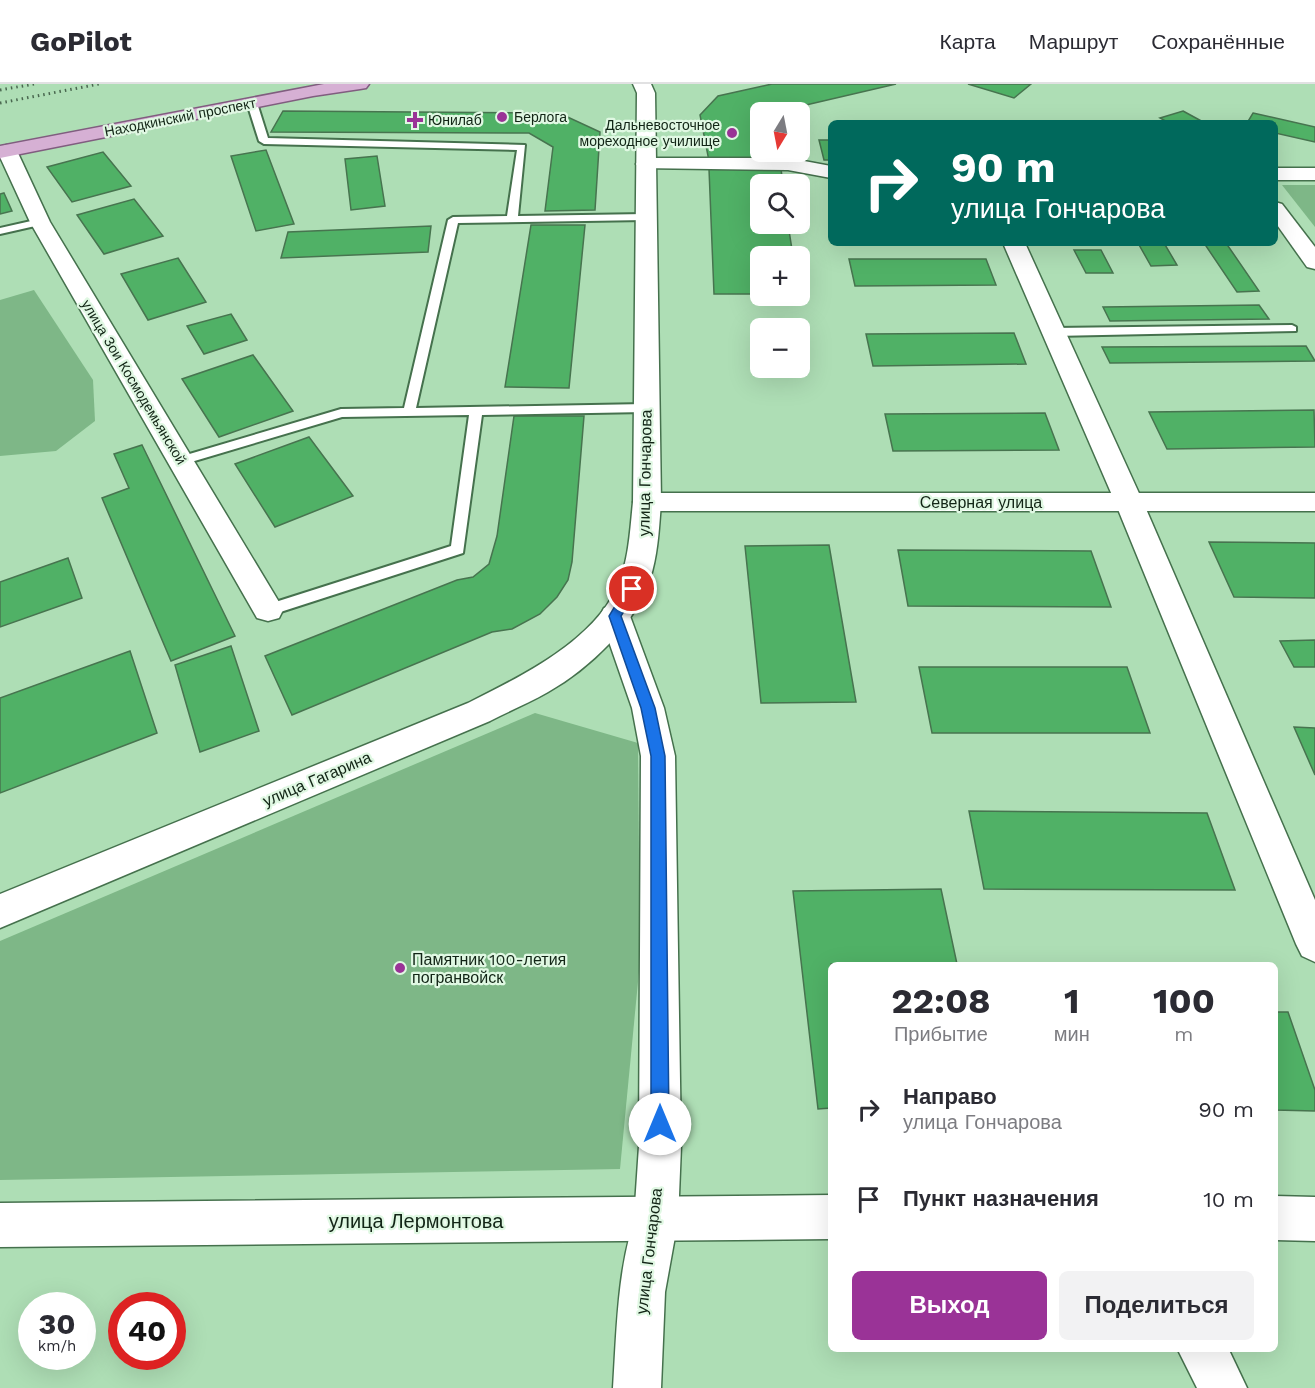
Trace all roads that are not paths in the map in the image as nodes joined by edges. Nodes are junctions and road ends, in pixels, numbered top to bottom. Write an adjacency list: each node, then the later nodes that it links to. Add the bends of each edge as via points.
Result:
1 (360, 84): 3 (main road, Находкинский проспект)
2 (642, 84): 5 (street, улица Гончарова, via 646,93)
3 (252, 103): 4 (main road, Находкинский проспект); 11 (lane, via 264,141 522,147)
4 (3, 151): 12 (street, улица Зои Космодемьянской)
5 (646, 164): 6 (street, via 788,164); 10 (street, улица Гончарова)
6 (828, 171)
7 (1278, 174): 8 (street)
8 (1315, 174)
9 (1278, 212): 15 (street)
10 (646, 218): 11 (lane); 18 (street, улица Гончарова)
11 (512, 219): 20 (lane, via 453,220)
12 (40, 222): 13 (lane); 21 (street, улица Зои Космодемьянской)
13 (0, 231)
14 (1015, 246): 17 (street)
15 (1315, 262)
16 (1292, 329): 17 (lane)
17 (1054, 332): 23 (street)
18 (646, 408): 19 (lane); 22 (street, улица Гончарова)
19 (476, 411): 20 (lane); 25 (lane, via 458,549)
20 (409, 412): 21 (lane, via 341,413)
21 (181, 461): 25 (street, улица Зои Космодемьянской)
22 (647, 502): 23 (street, Северная улица); 26 (street, улица Гончарова, via 642,553 632,589)
23 (1130, 502): 24 (street, Северная улица); 28 (street)
24 (1315, 502)
25 (268, 610)
26 (615, 616): 27 (street, улица Гагарина, via 584,648 543,680 478,712); 32 (street, улица Гончарова, via 648,708 658,756 660,1146)
27 (0, 911)
28 (1315, 944)
29 (828, 1217): 32 (street, улица Лермонтова)
30 (1278, 1218): 31 (street)
31 (1315, 1219)
32 (656, 1220): 33 (street, улица Лермонтова); 35 (street, улица Гончарова, via 642,1292)
33 (0, 1225)
34 (1203, 1352): 36 (street)
35 (637, 1388)
36 (1223, 1388)

